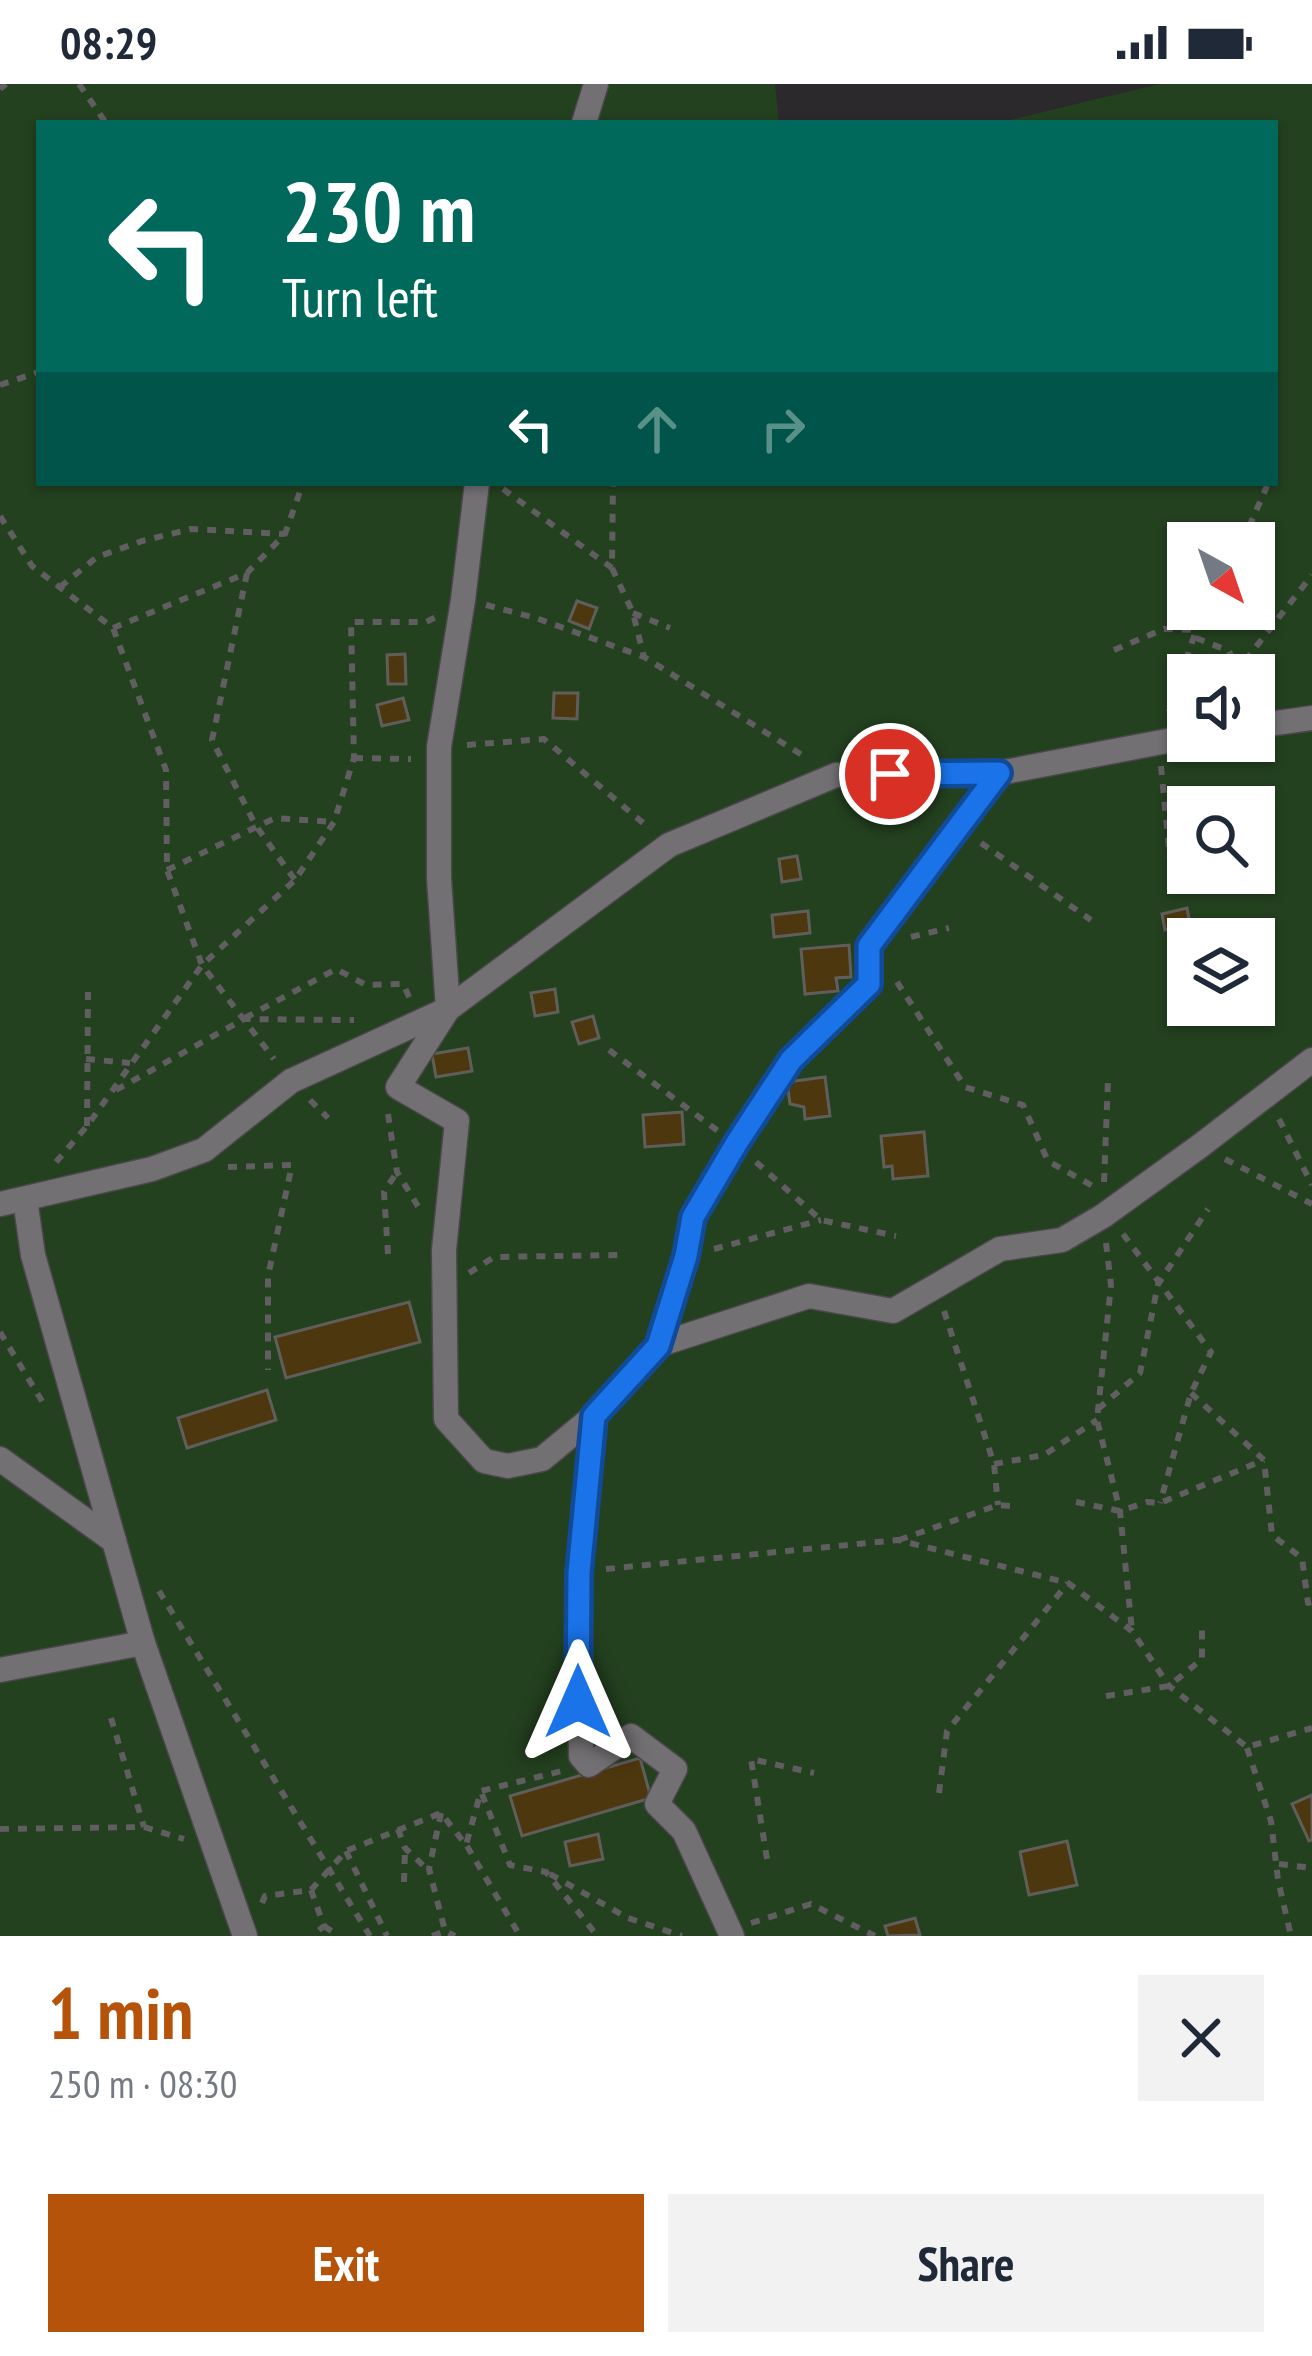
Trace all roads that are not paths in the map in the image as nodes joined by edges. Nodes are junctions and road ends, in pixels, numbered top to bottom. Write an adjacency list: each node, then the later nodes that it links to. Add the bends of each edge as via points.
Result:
1 (596, 84): 2 (street)
2 (585, 120)
3 (477, 486): 8 (street, via 439,753)
4 (1312, 718): 5 (street)
5 (1275, 723)
6 (1167, 741): 7 (street)
7 (999, 773): 8 (street, via 836,775 669,844); 11 (street, via 869,946 869,984 791,1060 698,1208)
8 (448, 1009): 10 (street, via 291,1081 204,1150); 12 (street, via 398,1087 457,1121 444,1250 446,1419 484,1461 508,1466 542,1459)
9 (1312, 1060): 11 (street, via 1062,1240 1000,1249 893,1311 809,1296)
10 (12, 1202): 14 (street)
11 (658, 1346): 12 (street)
12 (594, 1416): 17 (street, via 579,1573 578,1744 589,1765 631,1736 675,1769 657,1804 684,1831)
13 (0, 1459): 14 (street)
14 (114, 1541): 15 (street)
15 (143, 1642): 16 (street); 18 (street)
16 (0, 1670)
17 (732, 1933)
18 (245, 1936)

